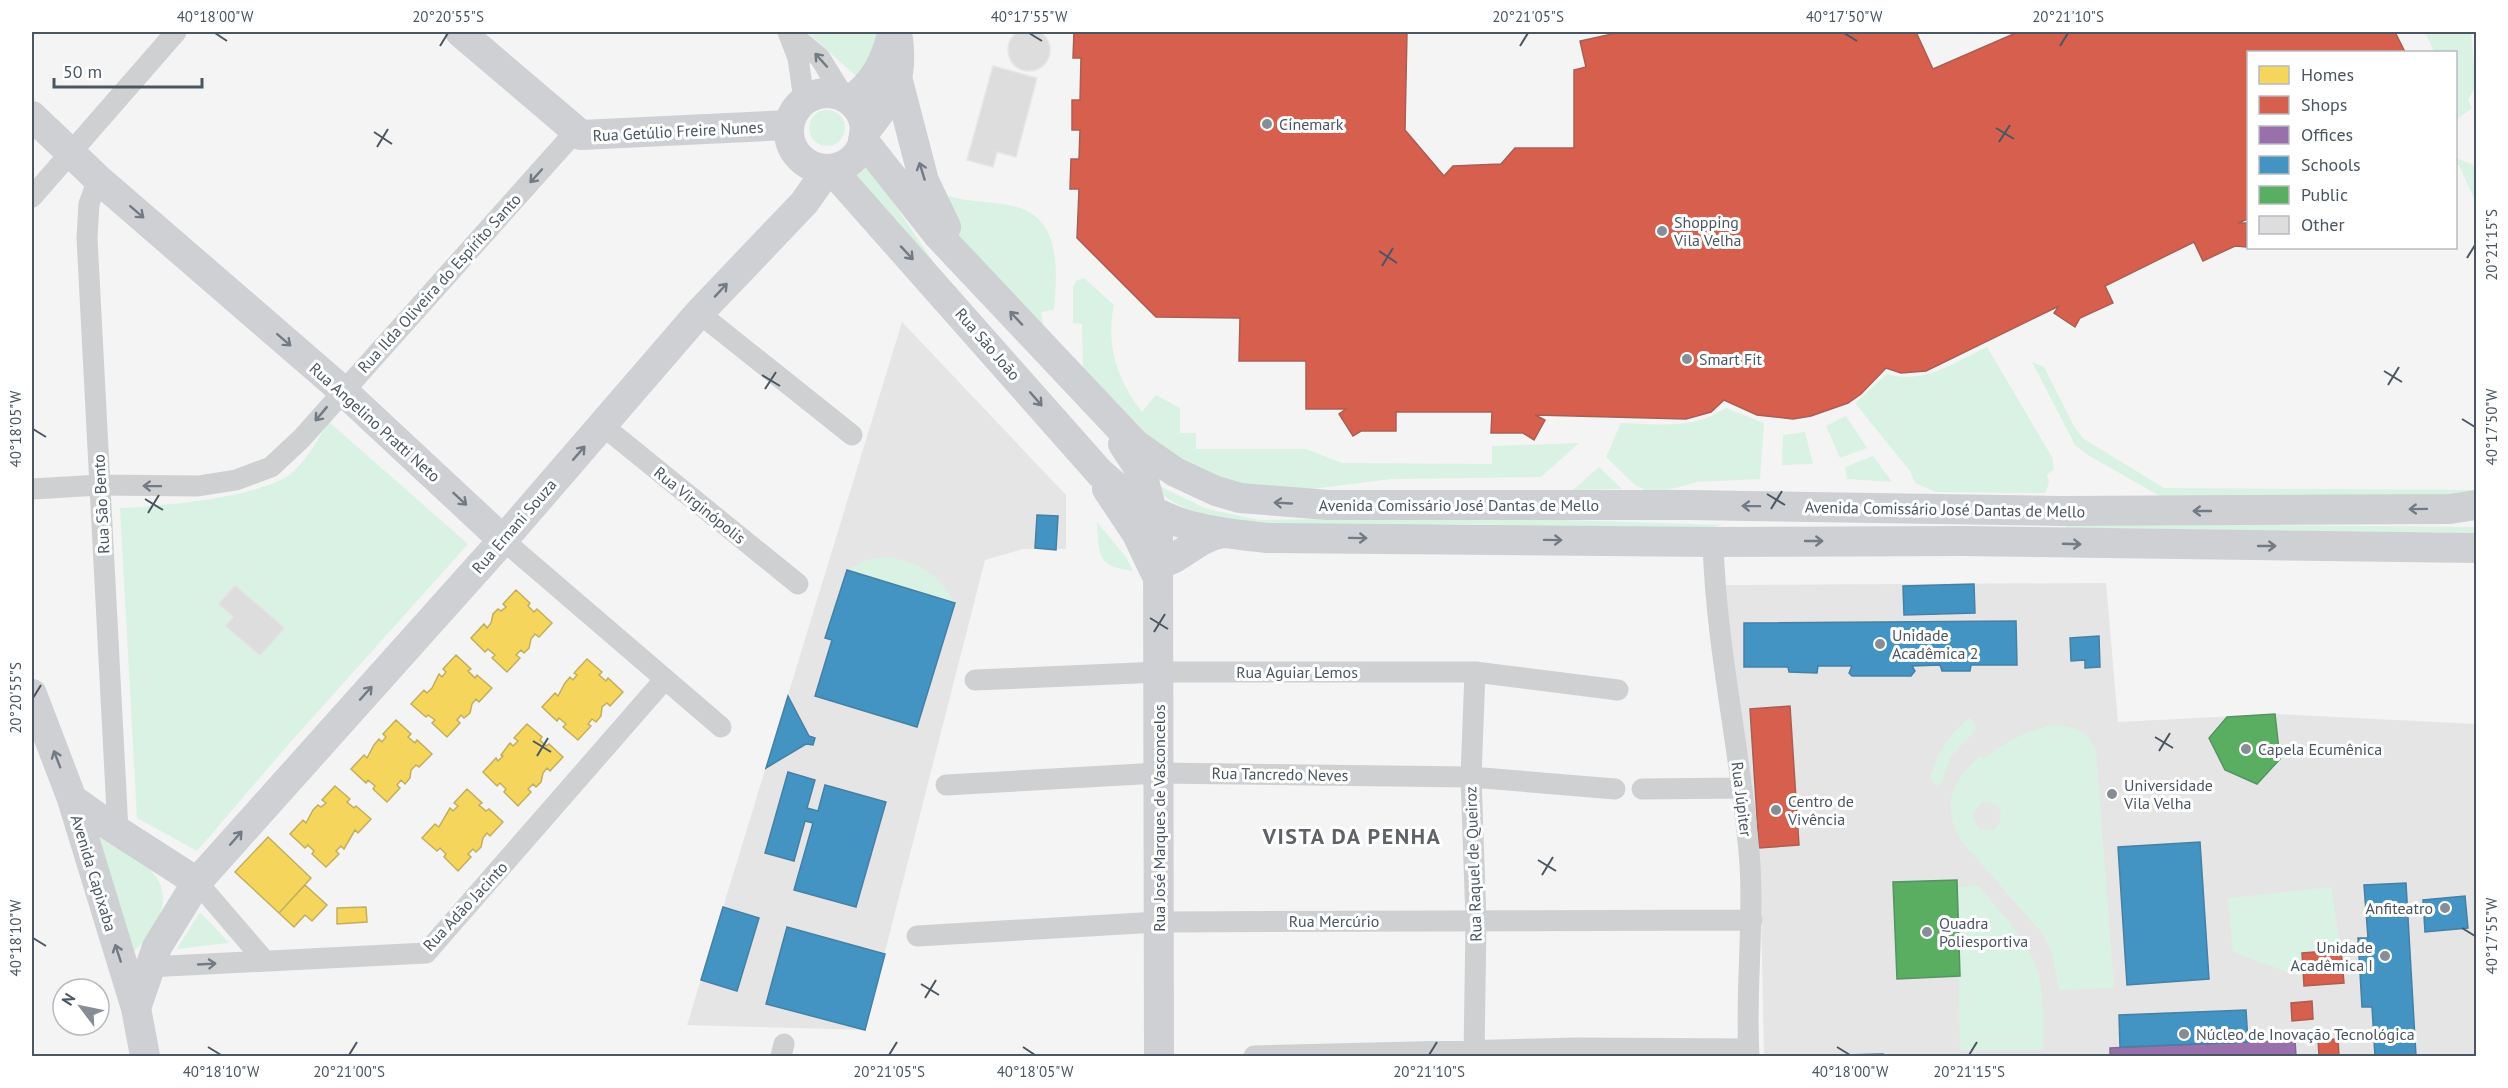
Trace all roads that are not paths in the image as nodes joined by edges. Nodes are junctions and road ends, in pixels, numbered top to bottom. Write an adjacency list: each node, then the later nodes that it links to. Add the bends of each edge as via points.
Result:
1 (176, 32): 12 (street)
2 (460, 32): 10 (main road, Rua Getúlio Freire Nunes)
3 (788, 32): 7 (street, one-way to 3, via 820,58); 8 (street, via 798,58)
4 (893, 32): 7 (main road, via 879,72 869,86)
5 (897, 32): 6 (main road, via 901,52)
6 (898, 81): 11 (main road); 18 (main road, one-way to 6, via 924,181)
7 (847, 99): 8 (main road, via 824,93); 11 (main road, via 860,112)
8 (797, 112): 10 (main road, Rua Getúlio Freire Nunes, via 593,136); 13 (main road, via 792,147 810,165)
9 (32, 117): 12 (main road, Rua Angelino Pratti Neto)
10 (575, 132): 20 (street, Rua Ilda Oliveira do Espírito Santo, one-way to 20)
11 (864, 137): 13 (main road, via 852,159); 18 (main road, via 938,235)
12 (72, 152): 14 (main road, Rua Angelino Pratti Neto); 15 (street)
13 (830, 169): 16 (main road, Rua Ernani Souza); 17 (main road, Rua São João)
14 (98, 179): 20 (main road, Rua Angelino Pratti Neto, one-way to 20); 25 (street, Rua São Bento, via 89,204 87,238)
15 (32, 197)
16 (804, 203): 17 (main road, via 813,208 840,206); 19 (main road, Rua Ernani Souza, one-way to 16)
17 (866, 211): 24 (main road, Rua São João, one-way to 24, via 926,273)
18 (964, 262): 21 (main road, one-way to 18)
19 (699, 313): 22 (main road, Rua Ernani Souza); 23 (street)
20 (342, 390): 25 (street, Rua Ilda Oliveira do Espírito Santo, one-way to 25, via 302,438 271,467 236,480 198,486); 31 (main road, Rua Angelino Pratti Neto, one-way to 31)
21 (1113, 423): 28 (main road, Avenida Comissário José Dantas de Mello, one-way to 21, via 1268,502 1216,491 1175,472 1156,461); 29 (main road, Rua José Marques de Vasconcelos, via 1142,473)
22 (602, 425): 31 (main road, Rua Ernani Souza, one-way to 22); 36 (street, Rua Virginópolis)
23 (852, 435)
24 (1100, 473): 29 (main road, Rua São João); 35 (main road, Rua José Marques de Vasconcelos, via 1111,499)
25 (100, 485): 26 (street, Rua Ilda Oliveira do Espírito Santo); 51 (street, Rua São Bento)
26 (32, 489)
27 (2476, 505): 28 (main road, Avenida Comissário José Dantas de Mello, one-way to 28, via 2450,509)
28 (2061, 511): 32 (main road, via 2052,525 2041,529 1986,529)
29 (1152, 513): 30 (main road, Avenida Comissário José Dantas de Mello, via 1175,523); 35 (main road, Rua José Marques de Vasconcelos, via 1158,534)
30 (1224, 533): 33 (main road, Avenida Comissário José Dantas de Mello, one-way to 33, via 1267,538); 35 (main road, via 1200,540)
31 (504, 540): 39 (street, Rua Angelino Pratti Neto); 53 (main road, Rua Ernani Souza, one-way to 31)
32 (1948, 541): 33 (main road, Avenida Comissário José Dantas de Mello, one-way to 32); 34 (main road, Avenida Comissário José Dantas de Mello, one-way to 34)
33 (1713, 542): 47 (street, Rua Júpiter, via 1728,707)
34 (2476, 548)
35 (1158, 571): 37 (main road, Rua José Marques de Vasconcelos)
36 (798, 584)
37 (1160, 672): 38 (street, Rua Aguiar Lemos); 40 (street, Rua Aguiar Lemos); 44 (main road, Rua José Marques de Vasconcelos)
38 (1475, 672): 41 (street, Rua Aguiar Lemos); 45 (street, Rua Raquel de Queiroz)
39 (665, 679): 43 (street, Rua Angelino Pratti Neto); 59 (street, Rua Adão Jacinto, via 426,953)
40 (975, 680)
41 (1618, 690)
42 (35, 709): 50 (main road, Avenida Capixaba, one-way to 42)
43 (721, 727)
44 (1158, 773): 45 (street, Rua Tancredo Neves); 46 (street, Rua Tancredo Neves); 57 (main road, Rua José Marques de Vasconcelos)
45 (1471, 777): 48 (street, Rua Tancredo Neves); 56 (street, Rua Raquel de Queiroz)
46 (946, 784)
47 (1742, 788): 49 (street); 55 (street, Rua Júpiter)
48 (1615, 789)
49 (1642, 789)
50 (72, 799): 51 (main road); 61 (main road, Avenida Capixaba, one-way to 50)
51 (118, 831): 52 (main road)
52 (158, 857): 53 (main road); 54 (main road, via 174,881)
53 (197, 882): 54 (main road, Rua Ernani Souza); 59 (street)
54 (177, 912): 60 (main road, Rua Ernani Souza)
55 (1752, 920): 56 (street, Rua Mercúrio); 64 (street, Rua Júpiter)
56 (1476, 921): 57 (street, Rua Mercúrio); 65 (street, Rua Raquel de Queiroz)
57 (1158, 922): 58 (street, Rua Mercúrio); 68 (main road, Rua José Marques de Vasconcelos)
58 (917, 936)
59 (265, 961): 60 (street, Rua Adão Jacinto, one-way to 59)
60 (148, 967): 61 (main road, Rua Ernani Souza)
61 (136, 1008): 67 (main road, Avenida Capixaba)
62 (1579, 1052): 63 (street); 65 (street)
63 (1670, 1053): 64 (street)
64 (1749, 1053)
65 (1474, 1054): 66 (street)
66 (1364, 1055): 69 (street)
67 (145, 1056)
68 (1159, 1056)
69 (1256, 1056)

